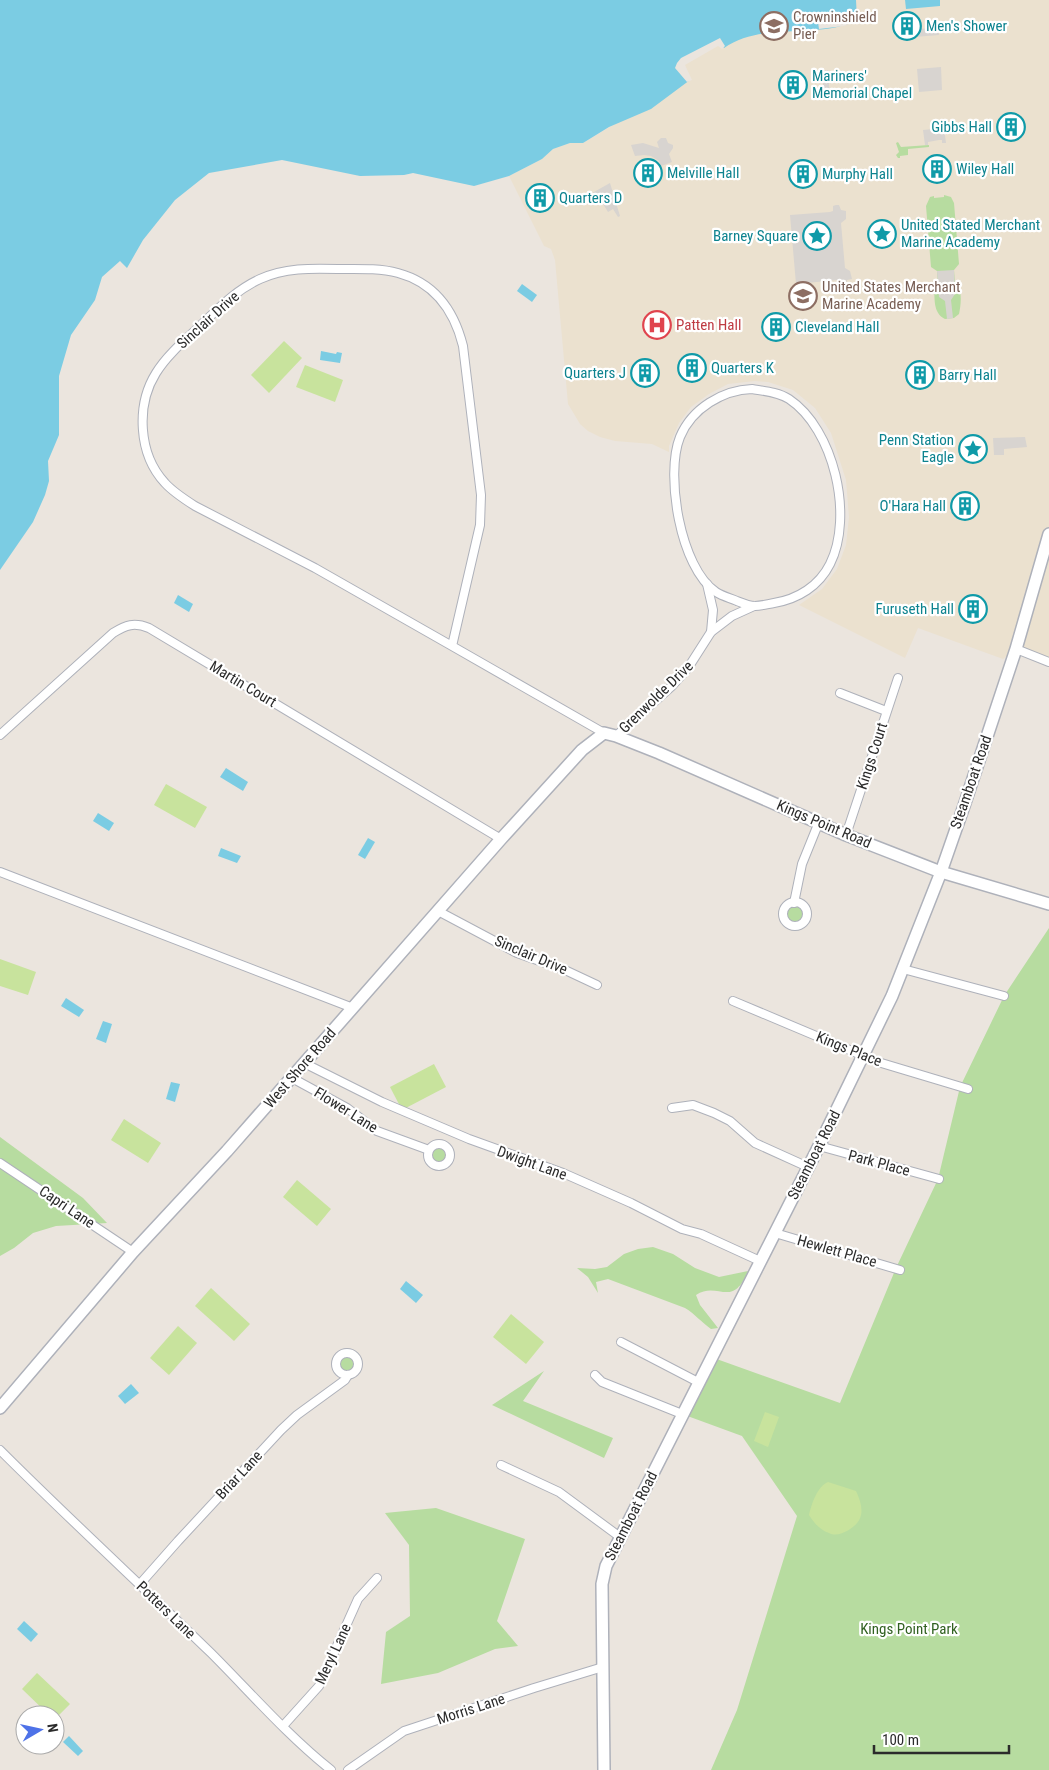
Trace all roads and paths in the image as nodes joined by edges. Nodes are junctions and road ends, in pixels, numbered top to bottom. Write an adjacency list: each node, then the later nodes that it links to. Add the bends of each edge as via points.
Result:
1 (1049, 534): 6 (main road, Steamboat Road)
2 (707, 583): 3 (street, Grenwolde Drive, via 715,592); 3 (street, Grenwolde Drive, via 693,562 678,518 674,474 680,436 692,419 715,398 752,390 768,391 787,398 811,420 829,452 838,485 838,534 830,564 816,583 785,601); 4 (street, Grenwolde Drive, via 712,610)
3 (754, 606): 4 (street, Grenwolde Drive, via 732,616)
4 (711, 632): 13 (street, Grenwolde Drive, via 682,674)
5 (452, 646): 5 (street, Sinclair Drive, via 480,525 481,495 463,346 449,310 437,294 397,272 303,268 274,274 246,286 174,350 155,374 144,403 142,422 151,462 164,482 195,506 315,568); 11 (street, Sinclair Drive)
6 (1016, 649): 7 (street); 18 (main road, Steamboat Road)
7 (1049, 662)
8 (898, 678): 10 (street, Kings Court)
9 (840, 693): 10 (street)
10 (886, 712): 15 (street, Kings Court)
11 (604, 733): 13 (main road, Kings Point Road); 16 (main road, West Shore Road, via 582,750)
12 (0, 735): 16 (street, Martin Court, via 113,633 126,625 139,624)
13 (616, 736): 14 (main road, Kings Point Road)
14 (818, 822): 15 (main road, Kings Point Road); 19 (street, via 799,876)
15 (846, 835): 18 (main road, Kings Point Road)
16 (501, 840): 21 (main road, West Shore Road)
17 (0, 872): 26 (street)
18 (941, 872): 20 (main road, Kings Point Road); 22 (main road, Steamboat Road)
19 (794, 903)
20 (1049, 904)
21 (438, 911): 23 (street, Sinclair Drive, via 517,953); 26 (main road, West Shore Road)
22 (903, 968): 24 (street); 27 (main road, Steamboat Road)
23 (597, 985)
24 (1004, 996)
25 (734, 1001): 27 (street, Kings Place)
26 (352, 1008): 28 (main road, West Shore Road)
27 (863, 1056): 30 (street, Kings Place); 32 (main road, Steamboat Road)
28 (304, 1063): 29 (main road, West Shore Road); 39 (street, Dwight Lane, via 382,1102 469,1139 563,1173 682,1229 701,1234)
29 (292, 1078): 33 (street, Flower Lane, via 347,1108 377,1131); 38 (main road, West Shore Road)
30 (968, 1089)
31 (672, 1108): 35 (street, via 694,1105 714,1113 730,1121 755,1143)
32 (819, 1146): 35 (main road, Steamboat Road); 36 (street, Park Place)
33 (429, 1150)
34 (0, 1163): 38 (street, Capri Lane)
35 (808, 1167): 37 (main road, Steamboat Road)
36 (939, 1179)
37 (775, 1233): 39 (main road, Steamboat Road); 40 (street, Hewlett Place)
38 (133, 1252): 45 (main road, West Shore Road)
39 (760, 1261): 44 (main road, Steamboat Road)
40 (900, 1270)
41 (621, 1342): 44 (street)
42 (348, 1375): 51 (street, Briar Lane, via 281,1430)
43 (595, 1375): 46 (street, via 602,1382)
44 (698, 1382): 46 (main road, Steamboat Road)
45 (0, 1408)
46 (682, 1414): 49 (main road, Steamboat Road)
47 (0, 1450): 51 (street, Potters Lane)
48 (501, 1465): 49 (street, via 559,1492)
49 (620, 1537): 52 (main road, Steamboat Road, via 606,1566 602,1584)
50 (376, 1578): 53 (street, Meryl Lane, via 358,1599 319,1686)
51 (140, 1584): 53 (street, Potters Lane)
52 (603, 1667): 55 (street, Morris Lane, via 404,1731); 56 (main road, Steamboat Road)
53 (283, 1726): 54 (street, Potters Lane)
54 (325, 1768)
55 (348, 1770)
56 (604, 1770)

